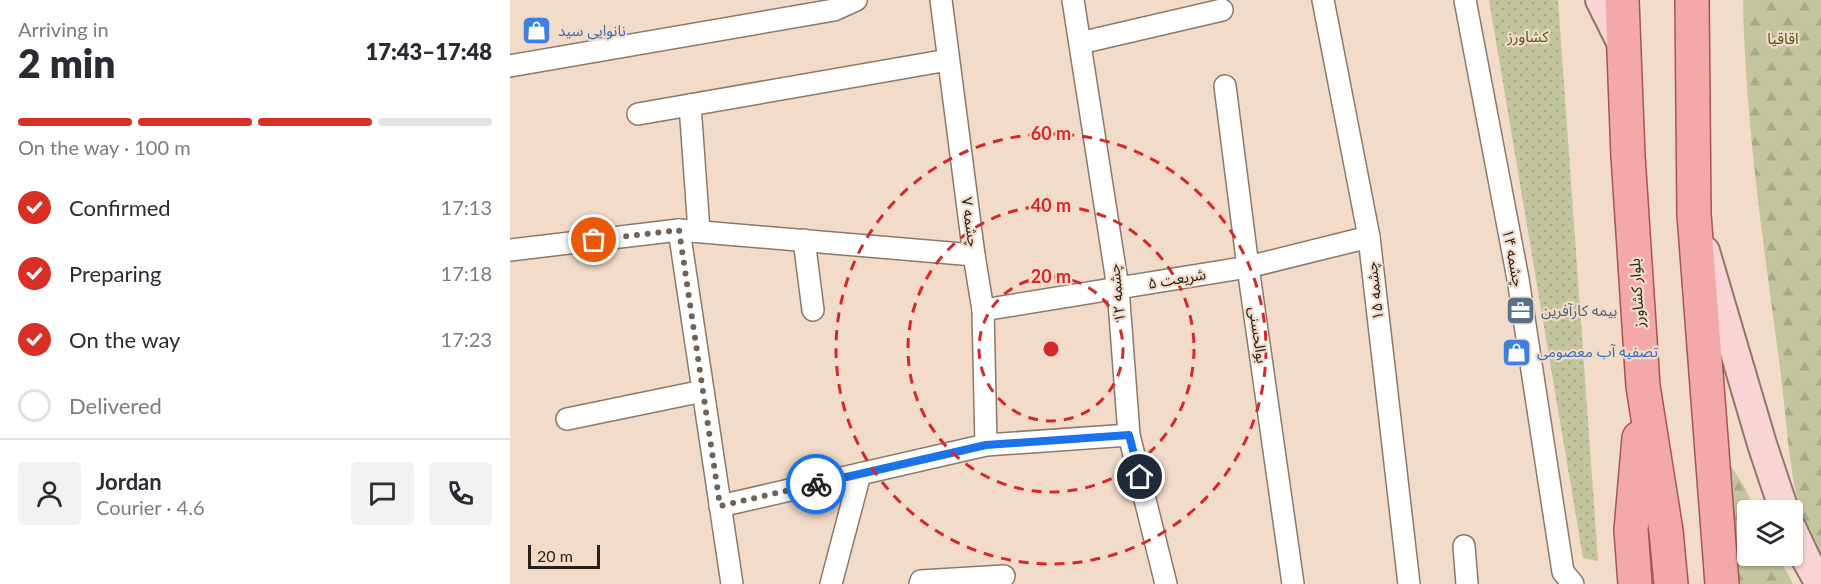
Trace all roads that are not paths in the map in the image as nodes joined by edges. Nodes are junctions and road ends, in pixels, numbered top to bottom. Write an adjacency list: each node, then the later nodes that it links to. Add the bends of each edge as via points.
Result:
1 (856, 0): 9 (street)
2 (941, 0): 13 (street, چشمه ۷)
3 (1073, 0): 11 (street, چشمه ۱۲)
4 (1323, 0): 20 (street, چشمه ۱۵)
5 (1465, 0): 46 (street, چشمه ۱۴, via 1518,279 1563,572)
6 (1600, 0): 12 (main road)
7 (1622, 0): 12 (main road, بلوار کشاورز)
8 (1692, 0): 18 (main road)
9 (833, 5): 14 (street)
10 (1221, 10): 11 (street)
11 (1080, 43): 25 (street, چشمه ۱۲)
12 (1623, 46): 28 (main road, بلوار کشاورز)
13 (948, 60): 16 (street); 23 (street, چشمه ۷)
14 (510, 66)
15 (1225, 86): 24 (street, بوالحسنی)
16 (690, 105): 17 (street); 19 (street)
17 (638, 114)
18 (1694, 214): 34 (main road); 49 (main road)
19 (689, 231): 21 (street); 22 (street); 29 (street)
20 (1369, 237): 24 (street, شریعت ۵); 44 (street, چشمه ۱۵)
21 (804, 240): 23 (street); 26 (street)
22 (510, 250)
23 (974, 255): 27 (street, چشمه ۷)
24 (1248, 267): 25 (street, شریعت ۵); 43 (street, بوالحسنی)
25 (1118, 288): 27 (street, شریعت ۵); 31 (street, چشمه ۱۲)
26 (813, 310)
27 (983, 310): 32 (street, چشمه ۷)
28 (1643, 386): 47 (main road, via 1631,530); 48 (main road, بلوار کشاورز)
29 (703, 391): 30 (street); 35 (street)
30 (567, 419)
31 (1129, 435): 32 (street); 42 (street, چشمه ۱۲)
32 (986, 445): 33 (street)
33 (860, 474): 35 (street); 40 (street)
34 (1780, 500)
35 (720, 506): 39 (street)
36 (1464, 546): 45 (street)
37 (1803, 553): 50 (main road)
38 (1004, 576): 41 (street)
39 (732, 584)
40 (831, 584)
41 (920, 584)
42 (1166, 584)
43 (1293, 584)
44 (1409, 584)
45 (1467, 584)
46 (1573, 584)
47 (1635, 584)
48 (1671, 584)
49 (1722, 584)
50 (1820, 584)

